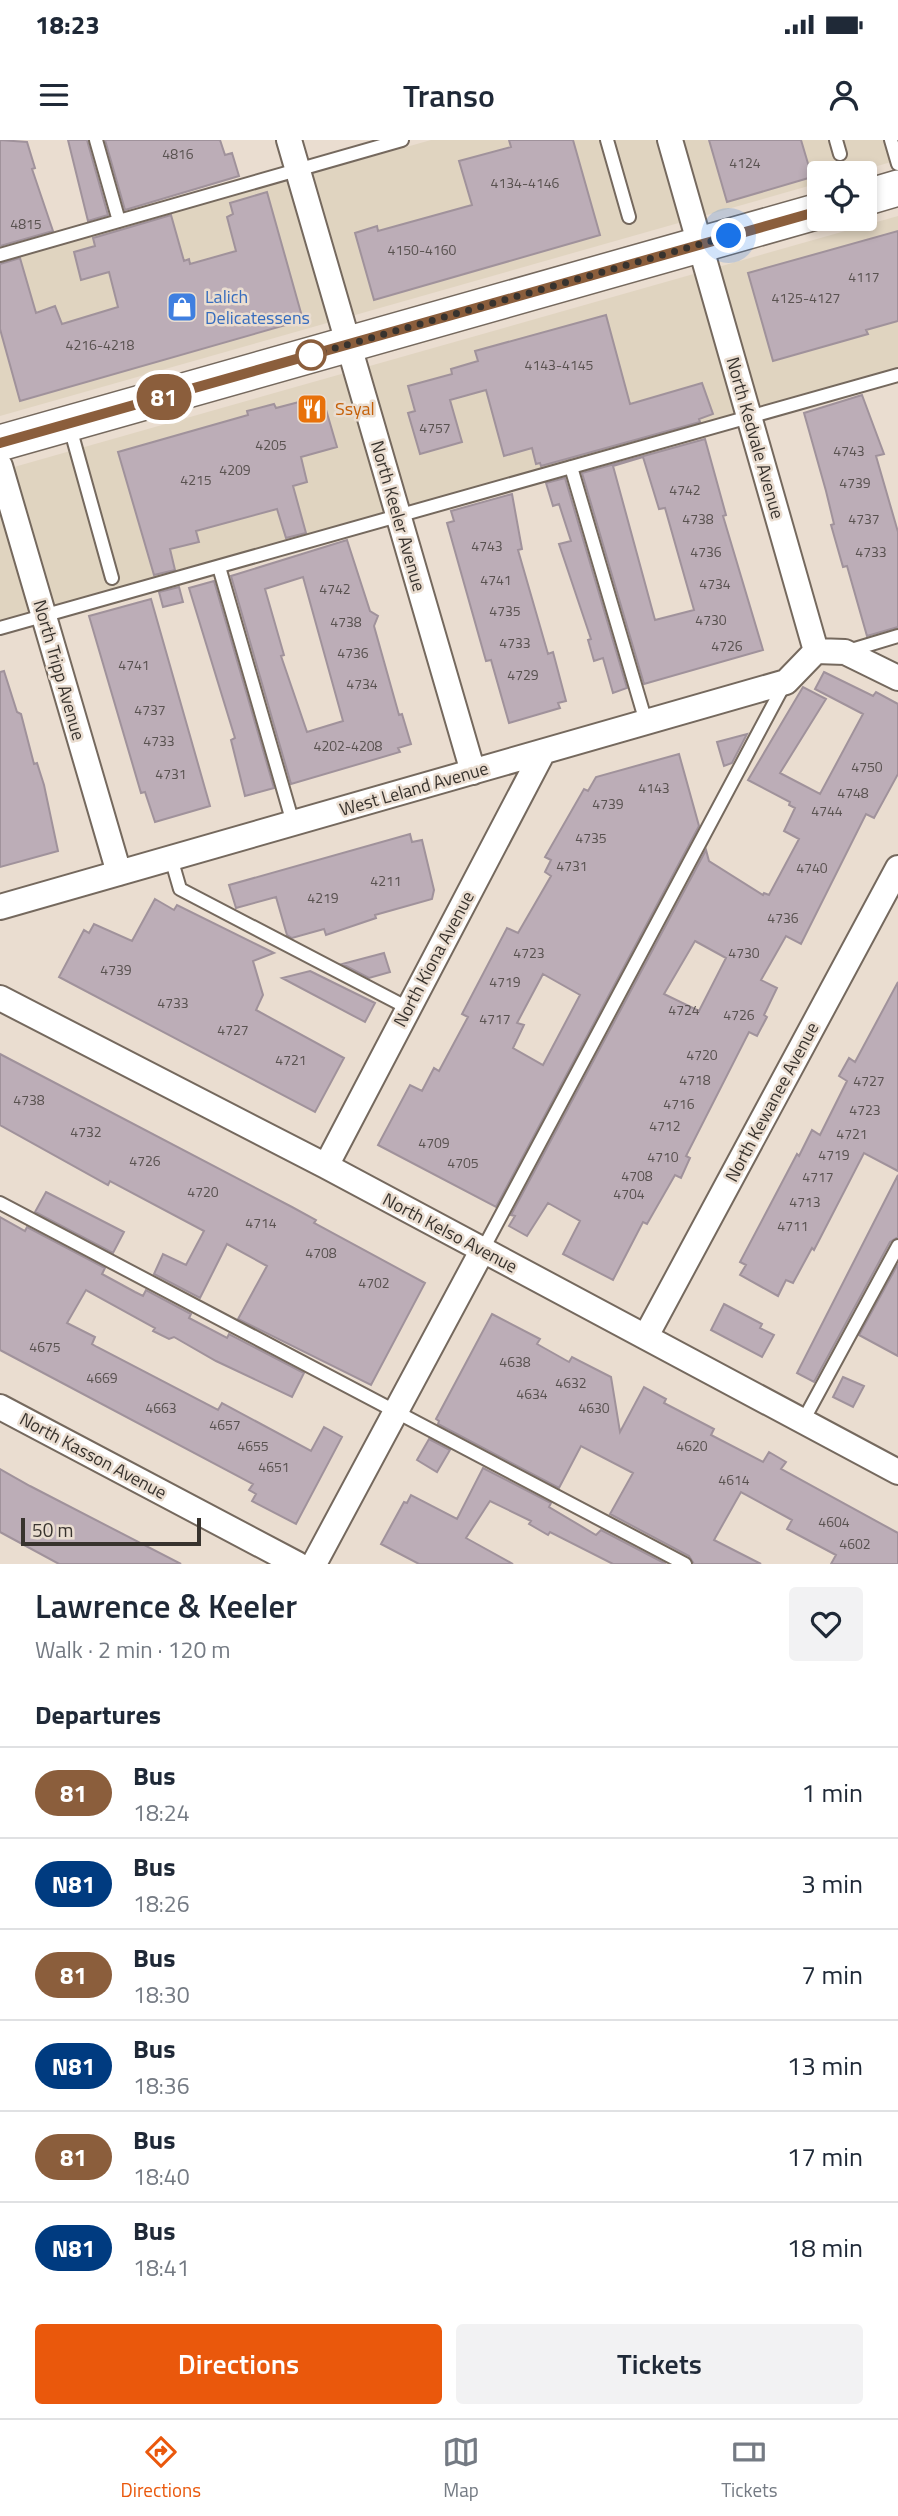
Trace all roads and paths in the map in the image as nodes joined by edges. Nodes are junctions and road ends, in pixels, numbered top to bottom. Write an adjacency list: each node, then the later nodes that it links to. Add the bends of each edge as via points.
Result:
1 (96, 140): 15 (lane)
2 (289, 140): 10 (street, North Keeler Avenue)
3 (402, 140): 10 (lane)
4 (607, 140): 14 (lane)
5 (670, 140): 16 (street, North Kedvale Avenue)
6 (836, 140): 8 (lane)
7 (891, 140): 9 (lane)
8 (840, 154)
9 (898, 164)
10 (298, 170): 15 (lane); 18 (street, North Keeler Avenue)
11 (898, 188): 12 (main road)
12 (877, 194)
13 (807, 214): 16 (main road)
14 (629, 217)
15 (120, 221): 17 (lane)
16 (700, 244): 18 (main road); 20 (street, North Kedvale Avenue)
17 (0, 255)
18 (348, 344): 21 (main road); 25 (street, North Keeler Avenue)
19 (898, 374): 20 (lane)
20 (749, 417): 24 (lane); 31 (street, North Kedvale Avenue)
21 (69, 424): 22 (main road); 27 (lane)
22 (0, 443)
23 (0, 466): 28 (street, North Tripp Avenue)
24 (571, 467): 25 (lane); 35 (lane)
25 (398, 516): 26 (lane); 37 (street, North Keeler Avenue)
26 (219, 567): 28 (lane); 38 (lane)
27 (112, 578)
28 (44, 616): 29 (lane); 41 (street, North Tripp Avenue)
29 (0, 628)
30 (898, 636): 32 (lane)
31 (816, 651): 32 (street); 34 (street, West Leland Avenue)
32 (845, 652): 33 (street)
33 (898, 678)
34 (786, 682): 35 (street, West Leland Avenue); 48 (lane)
35 (646, 722): 36 (street, West Leland Avenue)
36 (543, 752): 37 (street, West Leland Avenue); 44 (street, North Kiona Avenue)
37 (473, 772): 38 (street, West Leland Avenue)
38 (293, 823): 39 (street, West Leland Avenue)
39 (171, 858): 41 (street, West Leland Avenue); 44 (lane, via 180,890)
40 (898, 868): 49 (street, North Kewanee Avenue)
41 (119, 873): 42 (street, West Leland Avenue)
42 (0, 907)
43 (0, 998): 45 (street, North Kelso Avenue)
44 (408, 1008): 45 (street, North Kiona Avenue)
45 (326, 1166): 48 (street, North Kelso Avenue)
46 (0, 1203): 51 (lane)
47 (898, 1246): 52 (lane)
48 (482, 1251): 49 (street, North Kelso Avenue); 51 (street)
49 (646, 1336): 52 (street, North Kelso Avenue)
50 (0, 1407): 54 (street, North Kasson Avenue)
51 (397, 1412): 55 (street); 56 (lane)
52 (803, 1421): 53 (street, North Kelso Avenue)
53 (898, 1472)
54 (297, 1564)
55 (314, 1564)
56 (685, 1564)

